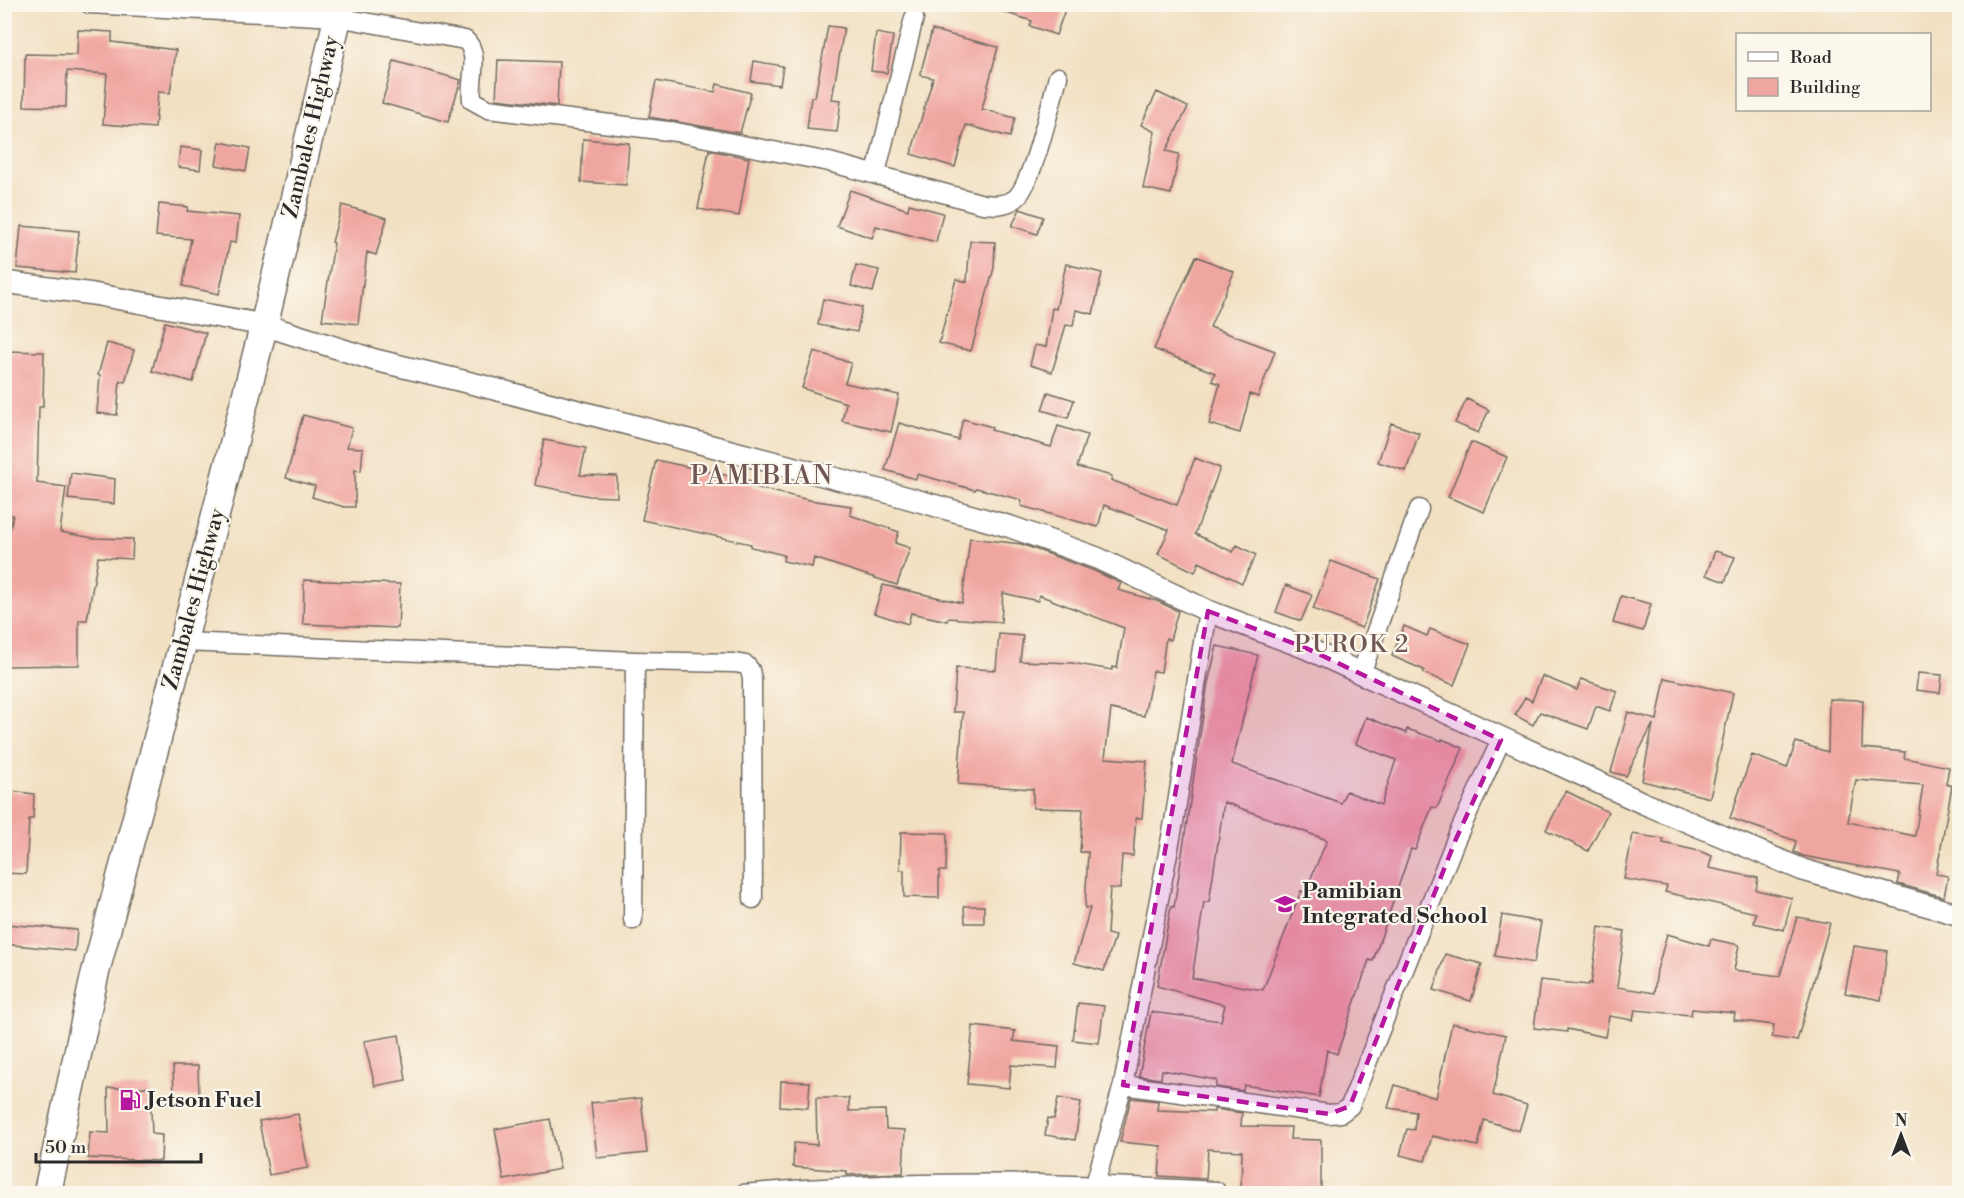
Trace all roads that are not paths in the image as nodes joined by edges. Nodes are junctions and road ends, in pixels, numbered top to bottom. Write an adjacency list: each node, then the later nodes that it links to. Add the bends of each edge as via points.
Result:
1 (89, 4): 2 (street)
2 (339, 11): 5 (street, via 465,39 474,52 472,100 488,109 676,132); 7 (main road, Zambales Highway)
3 (914, 18): 5 (street)
4 (1058, 77): 5 (street, via 1029,177 1022,193 1013,201 983,204)
5 (876, 173)
6 (4, 282): 7 (street)
7 (264, 325): 9 (street, via 375,360 1011,527 1097,558); 10 (main road, Zambales Highway)
8 (1419, 509): 12 (street)
9 (1208, 610): 12 (street); 17 (street, via 1174,822)
10 (183, 642): 11 (street); 20 (main road, Zambales Highway, via 95,974)
11 (635, 661): 14 (street, via 735,663 750,670); 16 (street)
12 (1361, 674): 13 (street)
13 (1502, 740): 15 (street, via 1803,870); 17 (street, via 1456,839 1350,1106 1341,1113 1329,1114)
14 (753, 898)
15 (1959, 915)
16 (633, 920)
17 (1123, 1084): 18 (street)
18 (1095, 1184): 19 (street); 21 (street, via 812,1187)
19 (1216, 1191)
20 (47, 1194)
21 (743, 1194)

